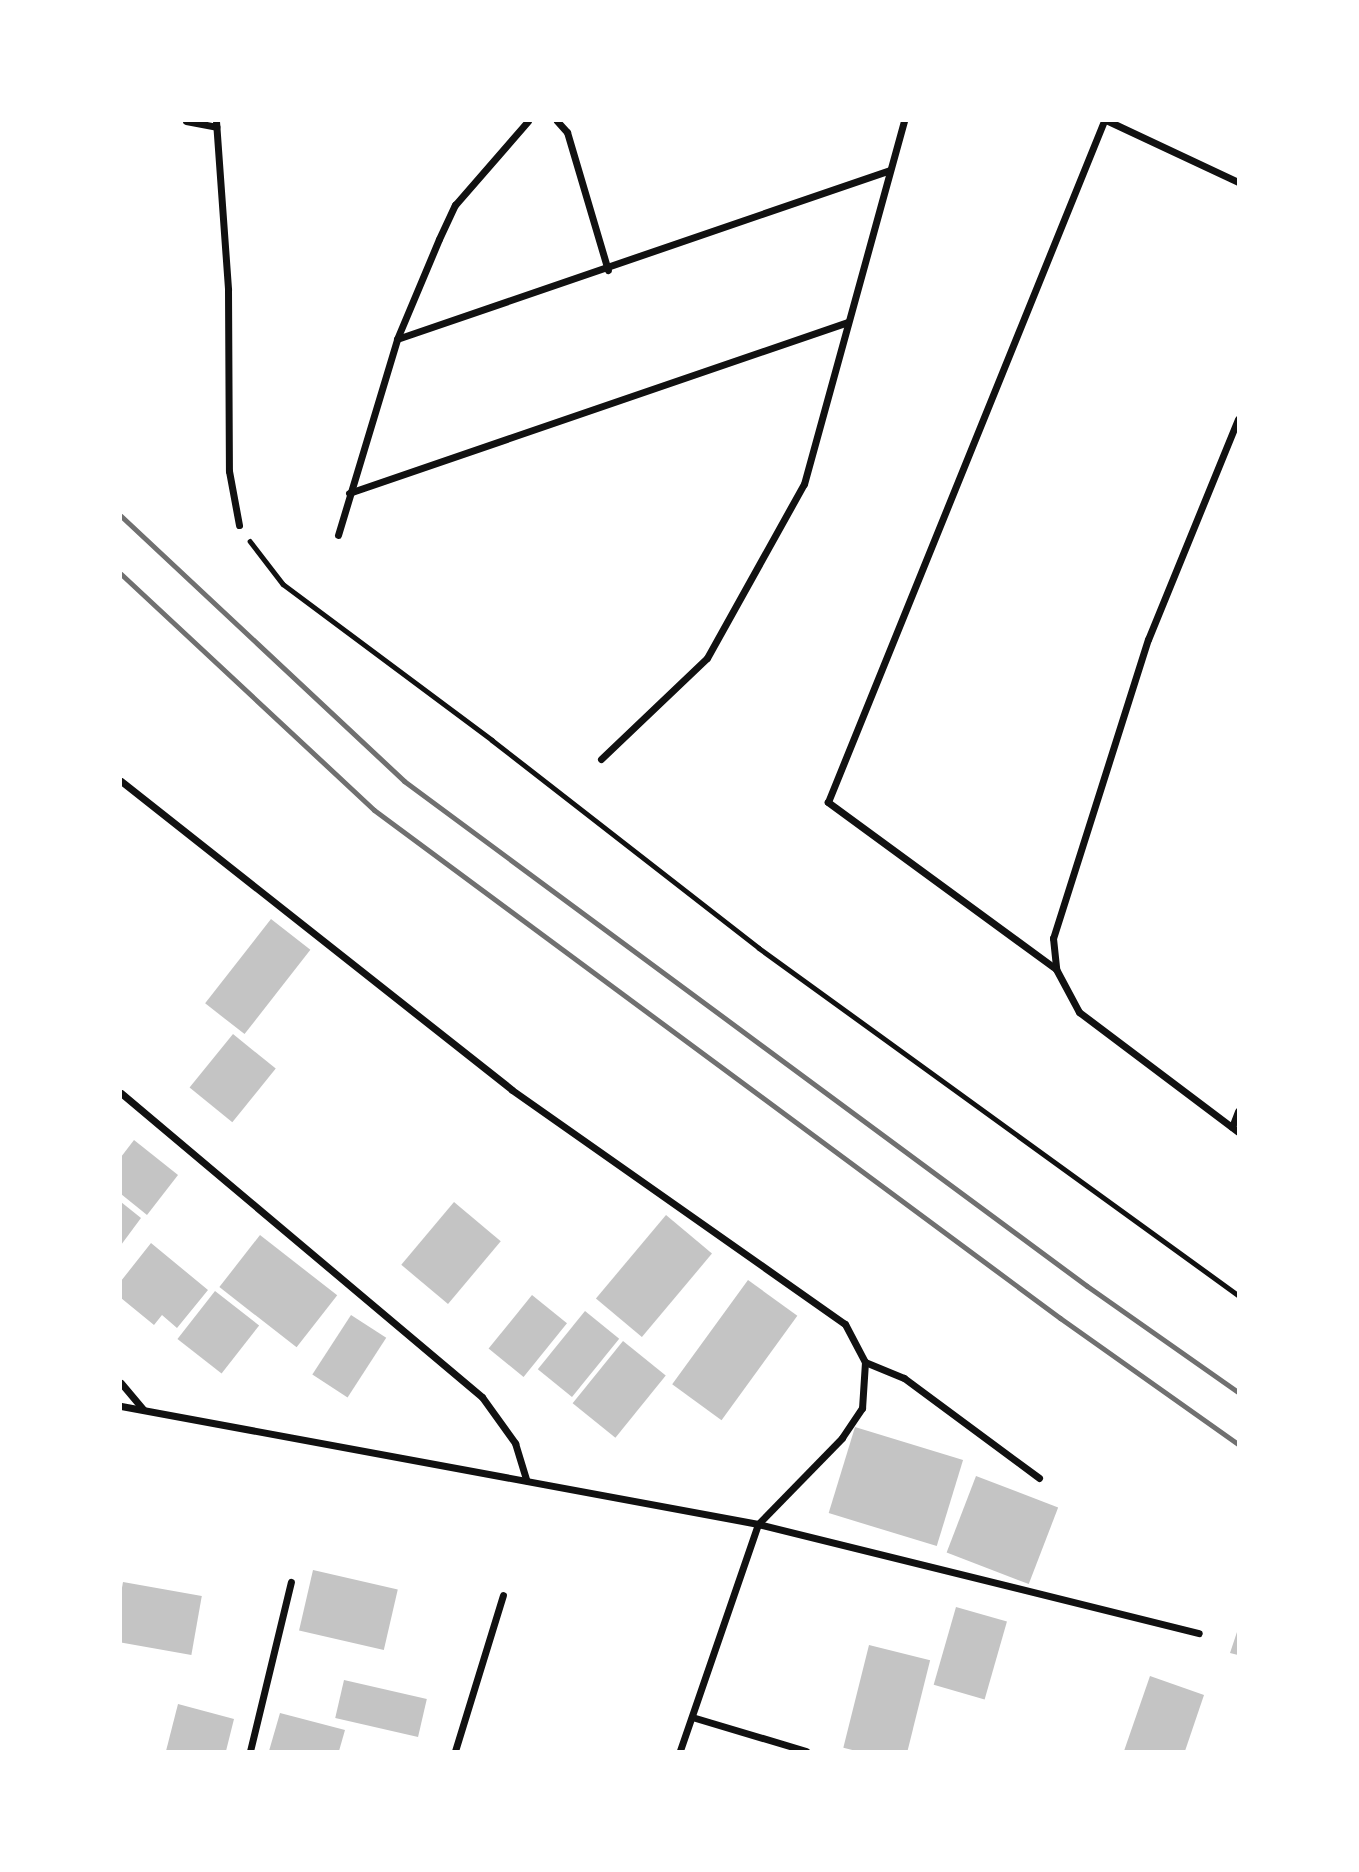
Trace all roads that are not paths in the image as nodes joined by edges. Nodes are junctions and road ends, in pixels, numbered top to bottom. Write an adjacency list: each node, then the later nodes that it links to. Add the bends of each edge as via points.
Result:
1 (186, 121): 6 (street)
2 (528, 121): 11 (street, via 455,205)
3 (557, 121): 9 (street, via 567,132)
4 (904, 121): 7 (street)
5 (1106, 121): 8 (street); 18 (street, via 828,802)
6 (216, 124): 14 (street, via 228,290 229,471)
7 (890, 170): 9 (street); 10 (street)
8 (1238, 182)
9 (608, 270): 11 (street)
10 (848, 322): 13 (street); 16 (street, via 804,484 706,658)
11 (397, 339): 13 (street)
12 (1238, 419): 18 (street, via 1148,639 1053,938)
13 (349, 493): 15 (street)
14 (239, 525)
15 (338, 536)
16 (601, 759)
17 (121, 781): 22 (street, via 512,1090 845,1324)
18 (1056, 969): 21 (street, via 1079,1012)
19 (121, 1093): 27 (street, via 482,1397 515,1443)
20 (1238, 1111): 21 (street)
21 (1235, 1130)
22 (865, 1362): 26 (street, via 904,1378); 28 (street, via 862,1408 842,1438)
23 (121, 1383): 25 (street)
24 (121, 1406): 25 (street)
25 (145, 1410): 27 (street)
26 (1039, 1478)
27 (526, 1480): 28 (street)
28 (758, 1524): 31 (street); 32 (street)
29 (291, 1582): 33 (street)
30 (503, 1595): 34 (street)
31 (1199, 1633)
32 (692, 1717): 35 (street); 36 (street)
33 (250, 1751)
34 (455, 1751)
35 (680, 1751)
36 (806, 1751)

